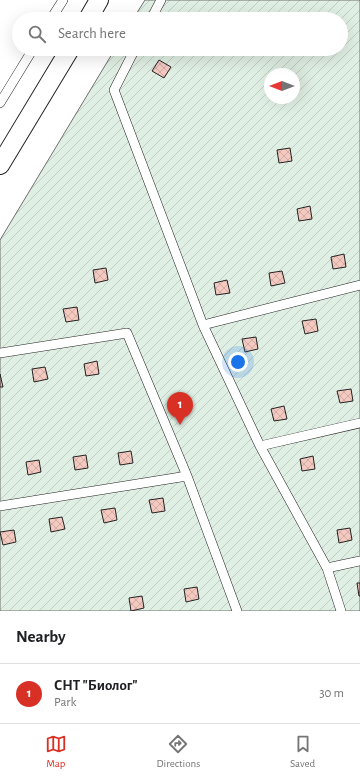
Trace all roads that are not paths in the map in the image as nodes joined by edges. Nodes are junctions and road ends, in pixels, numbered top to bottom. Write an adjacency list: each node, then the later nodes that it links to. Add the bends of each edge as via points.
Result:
1 (63, 0): 4 (lane)
2 (99, 0): 5 (street)
3 (161, 0): 6 (lane)
4 (55, 12)
5 (92, 12)
6 (155, 12)
7 (29, 56): 10 (lane)
8 (66, 56): 11 (street)
9 (131, 56): 13 (lane, via 114,90)
10 (0, 103)
11 (0, 165)
12 (360, 285): 13 (lane)
13 (203, 324): 16 (lane)
14 (0, 353): 17 (lane, via 127,334)
15 (360, 423): 16 (lane)
16 (260, 446): 20 (lane)
17 (187, 476): 18 (lane); 21 (lane)
18 (0, 506)
19 (360, 560): 20 (lane)
20 (327, 568): 22 (lane)
21 (237, 611)
22 (341, 611)

